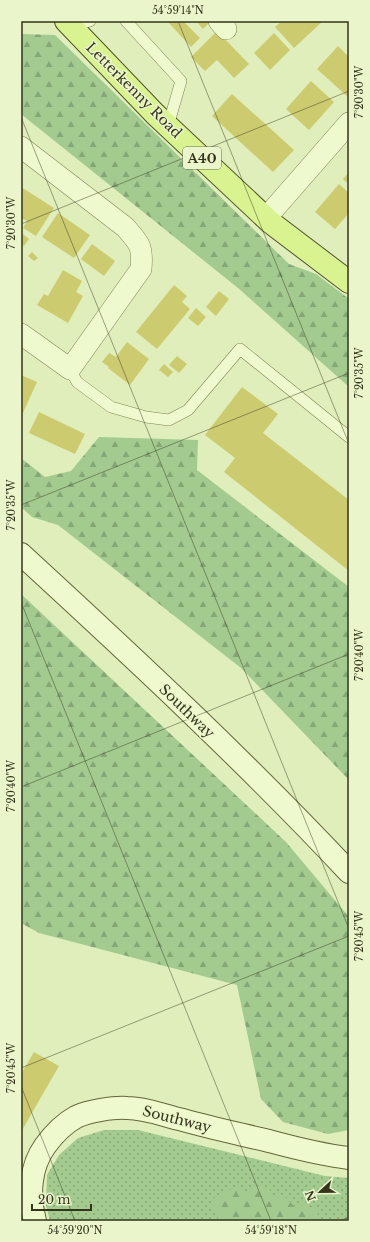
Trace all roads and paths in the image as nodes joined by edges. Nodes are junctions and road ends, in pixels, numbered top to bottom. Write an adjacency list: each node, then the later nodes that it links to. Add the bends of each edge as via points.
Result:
1 (126, 21): 4 (lane, via 181,81)
2 (76, 23): 4 (main road, Letterkenny Road / A40)
3 (349, 123): 6 (street)
4 (168, 126): 6 (main road, Letterkenny Road / A40)
5 (21, 147): 9 (street, via 125,227 143,252 141,269)
6 (266, 218): 7 (main road, Letterkenny Road / A40)
7 (349, 282)
8 (21, 334): 9 (street)
9 (70, 369): 10 (lane, via 78,382 111,406 146,417 169,420 188,410 240,349)
10 (349, 437)
11 (21, 554): 12 (street, Southway, via 299,818)
12 (349, 872)
13 (349, 1158): 14 (street, Southway, via 310,1151 146,1109 106,1109 76,1117 52,1137 38,1156 34,1164 32,1181 32,1211)
14 (35, 1221)

